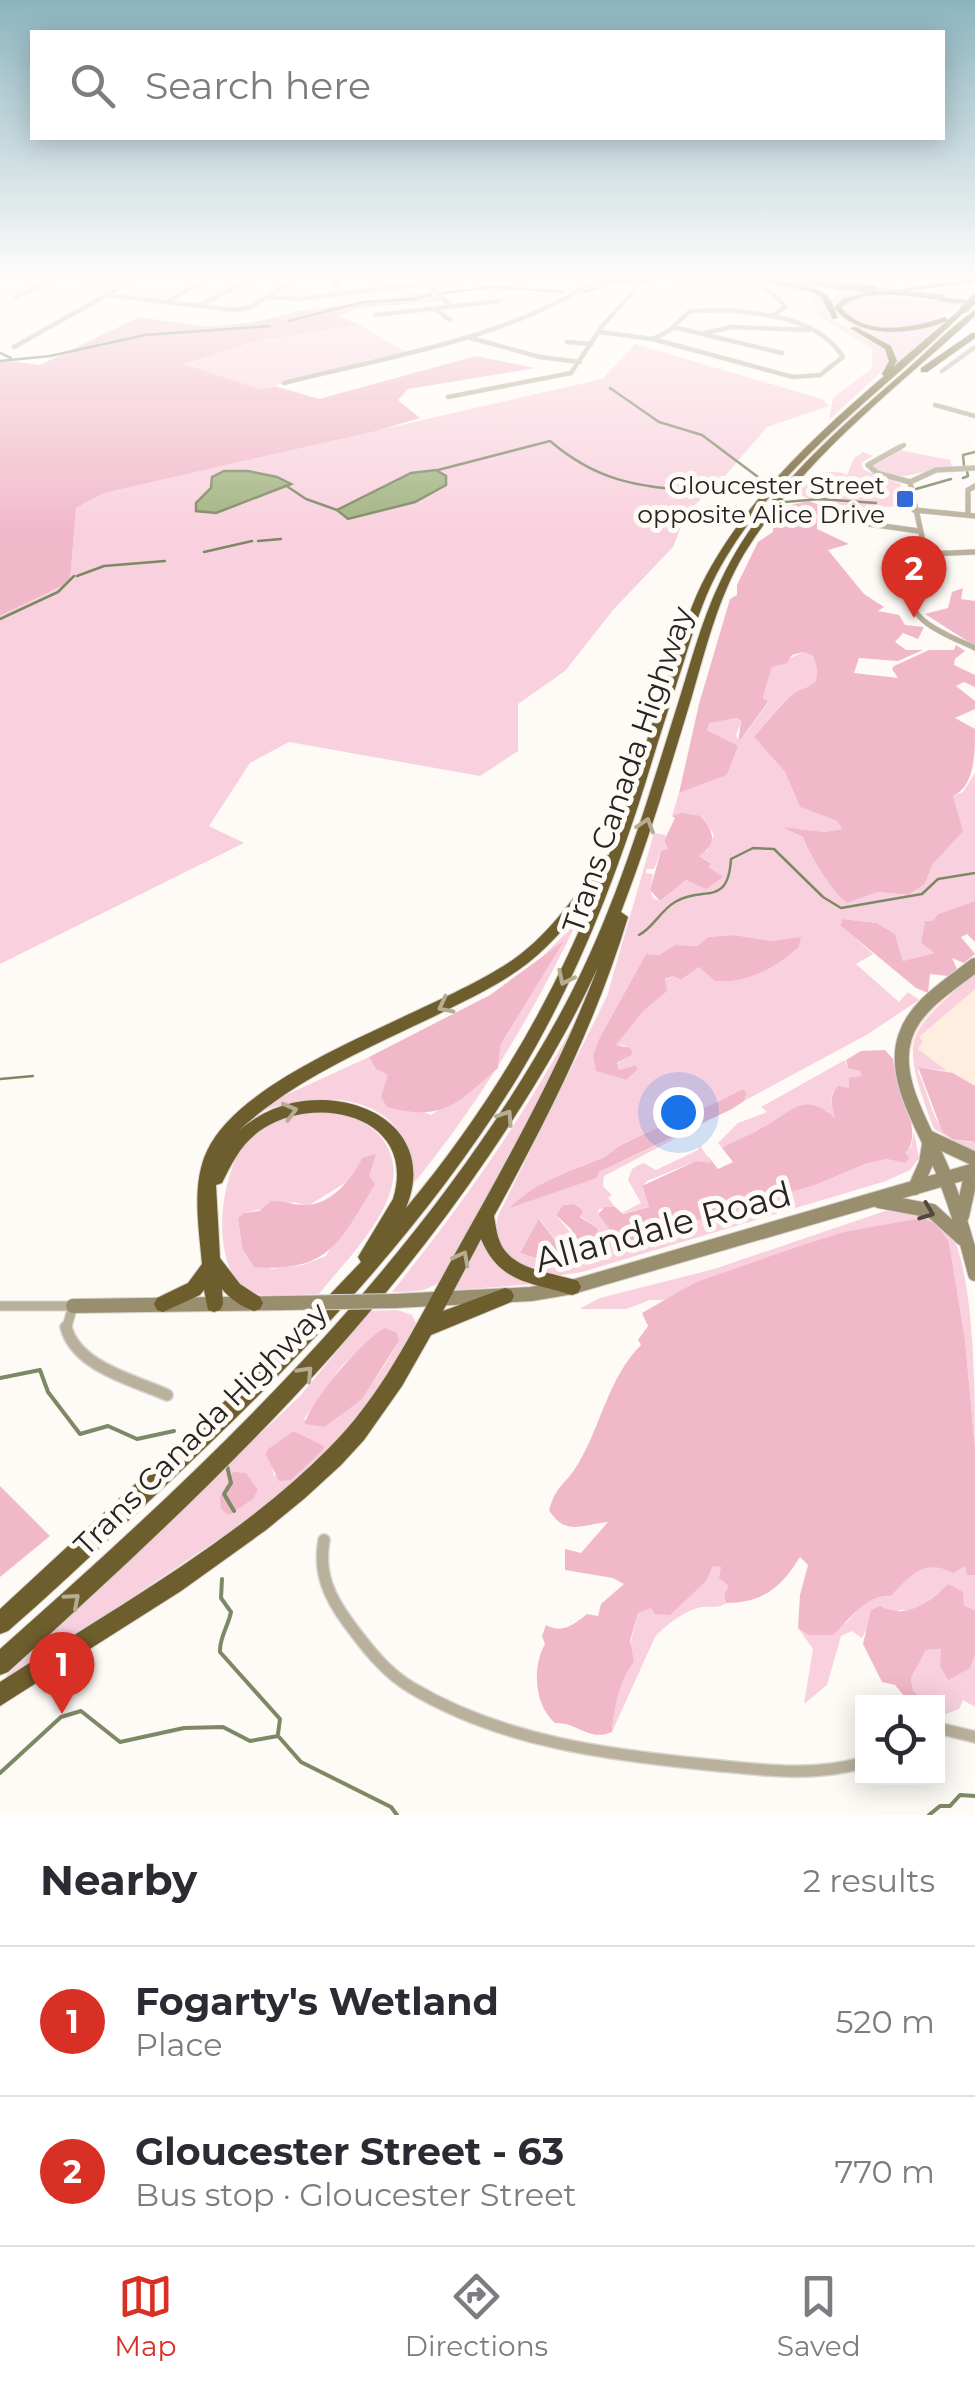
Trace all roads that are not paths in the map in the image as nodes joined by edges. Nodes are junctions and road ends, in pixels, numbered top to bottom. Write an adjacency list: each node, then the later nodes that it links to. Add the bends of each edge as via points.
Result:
1 (359, 365): 10 (street)
2 (577, 365): 11 (street, via 568,374)
3 (744, 365): 4 (street, via 809,377)
4 (833, 365)
5 (890, 365): 12 (highway)
6 (909, 365): 12 (highway, Trans Canada Highway)
7 (928, 365): 12 (highway)
8 (952, 365): 9 (street)
9 (942, 372)
10 (284, 384)
11 (448, 397)
12 (876, 398): 26 (highway, Trans Canada Highway, via 762,499 711,576); 27 (highway, Trans Canada Highway, one-way to 12, via 709,622 736,559 798,476)
13 (935, 406): 14 (street)
14 (975, 416)
15 (904, 445): 17 (street, via 868,465)
16 (975, 468): 17 (street, via 936,470)
17 (910, 482): 19 (street)
18 (975, 486): 20 (street, via 968,490)
19 (914, 510): 20 (street); 22 (street)
20 (972, 516)
21 (869, 524): 22 (street)
22 (919, 531): 24 (street)
23 (975, 552): 24 (street)
24 (926, 554): 25 (street, via 927,568 908,593 912,607)
25 (975, 648)
26 (617, 848): 34 (highway, one-way to 34, via 584,898 519,962 254,1104 214,1151); 41 (highway, Trans Canada Highway, one-way to 41, via 584,939 515,1068 411,1216)
27 (629, 878): 35 (highway, via 595,1000); 53 (highway, Trans Canada Highway, one-way to 27, via 222,1461 314,1366 407,1251 478,1158 547,1050)
28 (975, 965): 29 (main road, via 906,1034 904,1064)
29 (930, 1138): 30 (main road); 31 (main road); 32 (main road)
30 (974, 1166): 31 (main road, Allandale Road); 36 (main road)
31 (946, 1179): 32 (main road, Allandale Road); 36 (main road)
32 (915, 1188): 33 (main road, Allandale Road)
33 (875, 1200): 37 (main road, one-way to 37, via 932,1210); 40 (main road, Allandale Road)
34 (210, 1204): 38 (highway); 41 (highway, one-way to 41, via 219,1165 261,1119 325,1105 377,1121 404,1155 404,1188)
35 (486, 1217): 40 (highway, via 493,1247 510,1267); 43 (highway, one-way to 35)
36 (960, 1220): 37 (main road)
37 (967, 1244): 39 (main road)
38 (213, 1263): 44 (highway); 45 (highway, via 194,1289); 46 (highway)
39 (975, 1274)
40 (572, 1287): 42 (main road, Allandale Road)
41 (343, 1296): 52 (highway, Trans Canada Highway, via 260,1384)
42 (505, 1296): 43 (main road, Allandale Road); 49 (highway)
43 (440, 1300): 44 (main road, Allandale Road, bridge); 49 (highway)
44 (254, 1303): 46 (main road, Allandale Road)
45 (163, 1304): 46 (main road, Allandale Road); 48 (main road, Allandale Road)
46 (214, 1304)
47 (0, 1306): 48 (street, Allandale Road)
48 (72, 1306): 50 (street, via 67,1335 86,1358)
49 (426, 1329): 54 (highway, via 369,1418 304,1486)
50 (167, 1394)
51 (324, 1540): 57 (street, via 318,1562 323,1579 362,1641 397,1677 455,1709 555,1743 650,1759 782,1771)
52 (0, 1623)
53 (0, 1664)
54 (0, 1696)
55 (945, 1730): 56 (street)
56 (975, 1737)
57 (855, 1765)

